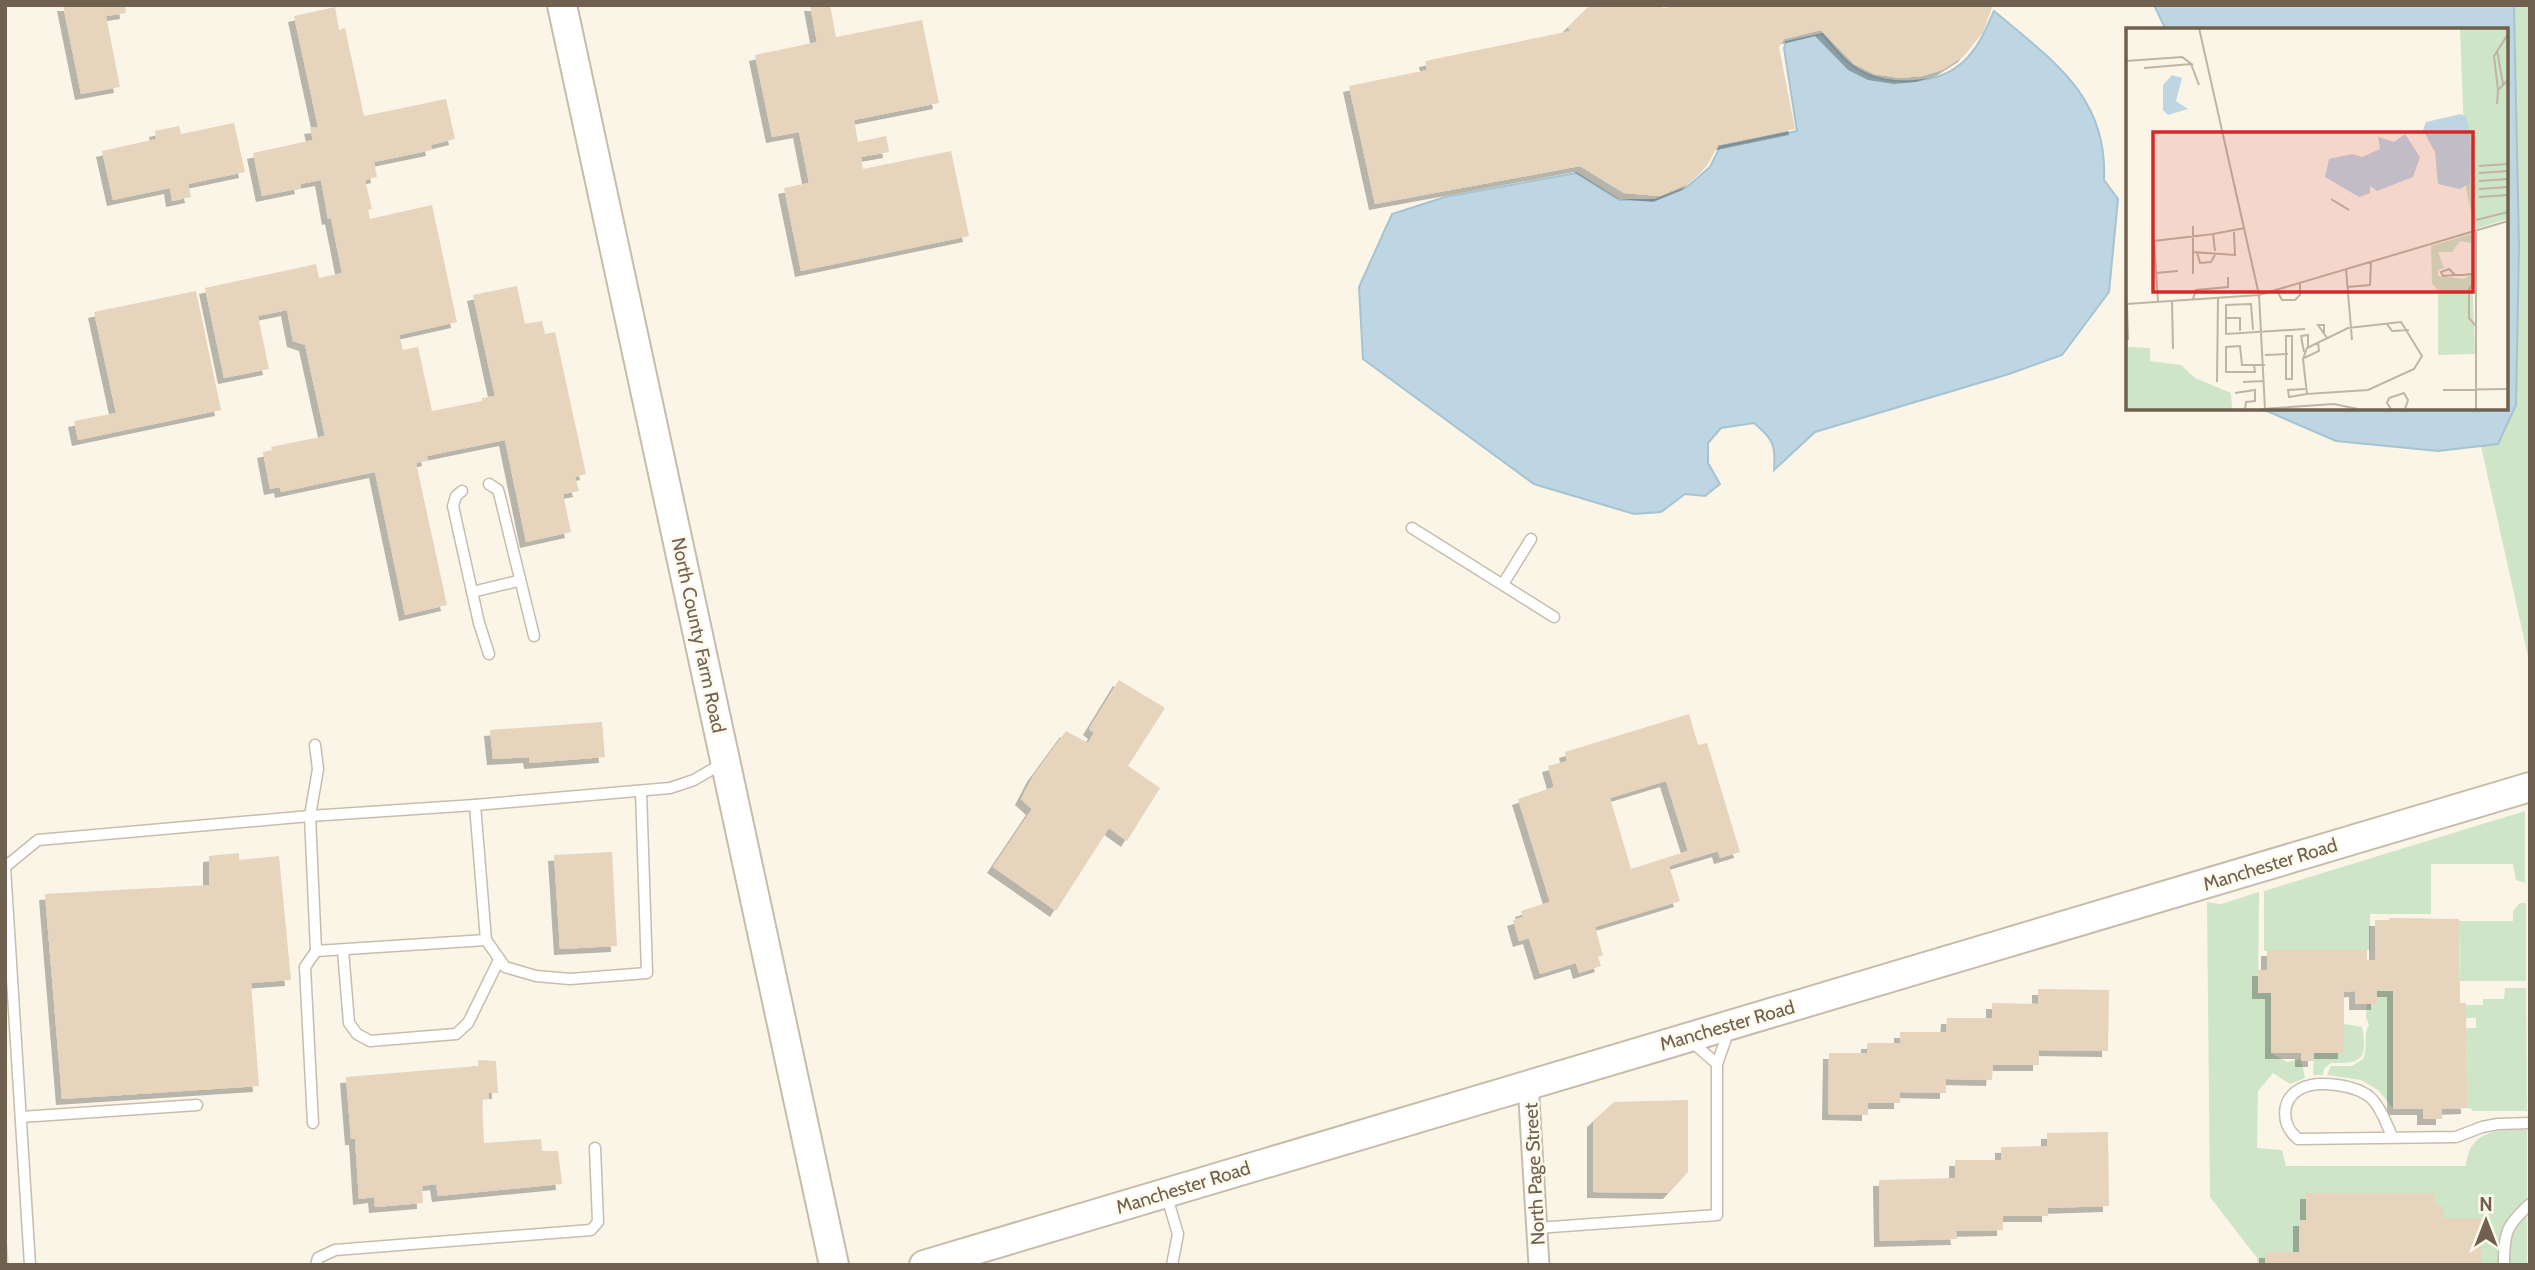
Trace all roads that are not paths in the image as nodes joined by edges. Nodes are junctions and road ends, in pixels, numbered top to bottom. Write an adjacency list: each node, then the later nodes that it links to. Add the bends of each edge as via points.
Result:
1 (562, 5): 13 (street, North County Farm Road)
2 (489, 484): 6 (lane, via 498,490)
3 (462, 491): 8 (lane, via 453,506)
4 (1412, 528): 7 (lane)
5 (1531, 539): 7 (lane)
6 (518, 581): 8 (lane); 10 (lane)
7 (1503, 584): 9 (lane)
8 (472, 592): 11 (lane)
9 (1554, 617)
10 (534, 636)
11 (489, 654)
12 (316, 745): 17 (lane, via 318,769)
13 (726, 761): 15 (lane, via 694,780); 37 (street, North County Farm Road)
14 (2530, 787): 22 (street, Manchester Road)
15 (641, 790): 16 (lane); 21 (lane, via 647,972 570,979 536,976 505,967)
16 (475, 805): 17 (lane); 18 (lane)
17 (310, 816): 20 (lane); 27 (lane, via 38,840 5,867)
18 (486, 940): 19 (lane); 21 (lane)
19 (343, 950): 20 (lane); 21 (lane, via 349,1023 370,1041 456,1034 468,1023)
20 (316, 951): 28 (lane, via 305,967)
21 (499, 960)
22 (1731, 1024): 23 (street, Manchester Road); 24 (lane)
23 (1687, 1037): 24 (lane); 25 (street, Manchester Road)
24 (1717, 1064): 34 (lane, via 1717,1215)
25 (1528, 1084): 32 (street, Manchester Road); 34 (street, North Page Street)
26 (197, 1105): 27 (lane)
27 (21, 1116): 35 (lane)
28 (313, 1123)
29 (2530, 1123): 30 (lane, via 2498,1124 2456,1137)
30 (2393, 1138): 30 (lane, via 2375,1101 2345,1086 2301,1088 2290,1096 2284,1112 2289,1131 2298,1139)
31 (595, 1149): 36 (lane, via 598,1222 591,1230 335,1250 318,1258)
32 (1166, 1192): 38 (street, Manchester Road, via 978,1253); 39 (lane, via 1178,1234)
33 (2530, 1204): 41 (lane, via 2509,1225)
34 (1537, 1228): 40 (street, North Page Street)
35 (30, 1265)
36 (316, 1265)
37 (834, 1265)
38 (924, 1265)
39 (1172, 1265)
40 (1539, 1265)
41 (2504, 1265)

